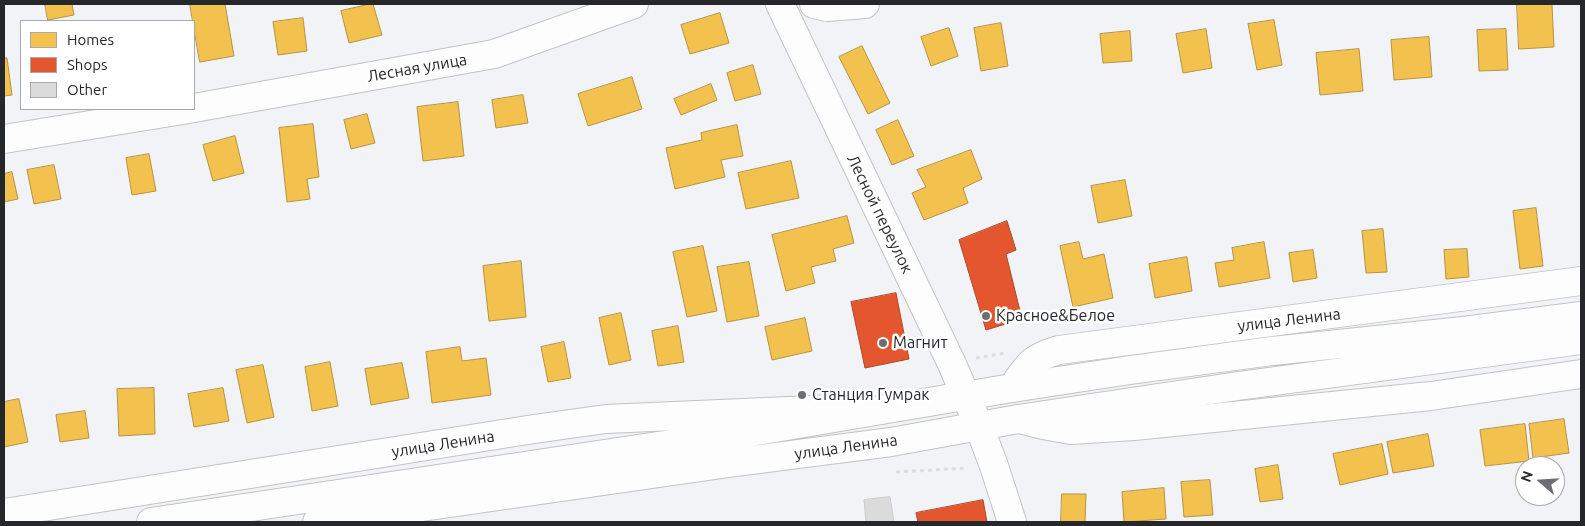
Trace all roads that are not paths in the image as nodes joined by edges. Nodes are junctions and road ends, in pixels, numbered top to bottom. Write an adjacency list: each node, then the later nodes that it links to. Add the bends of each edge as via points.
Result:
1 (634, 4): 5 (street, Лесная улица, via 494,54)
2 (780, 4): 13 (street, Лесной переулок)
3 (814, 4): 4 (street, via 827,7)
4 (865, 4)
5 (195, 108)
6 (183, 110): 7 (street)
7 (4, 139)
8 (1581, 282): 12 (street, улица Ленина, via 1058,350 1042,355 1026,367)
9 (1581, 316): 12 (street, улица Ленина, via 1272,351)
10 (1581, 340): 15 (street, улица Ленина)
11 (1581, 374): 15 (street, улица Ленина, via 1431,396 1134,426 1071,430)
12 (1012, 388): 13 (street, улица Ленина)
13 (966, 396): 14 (street, улица Ленина); 16 (street, Лесной переулок)
14 (885, 409): 17 (street, улица Ленина, via 606,419); 18 (street, улица Ленина)
15 (1018, 419): 16 (street, улица Ленина)
16 (979, 426): 19 (street, улица Ленина, via 891,442); 20 (street, Лесной переулок)
17 (4, 513)
18 (151, 522)
19 (318, 522)
20 (1012, 522)

